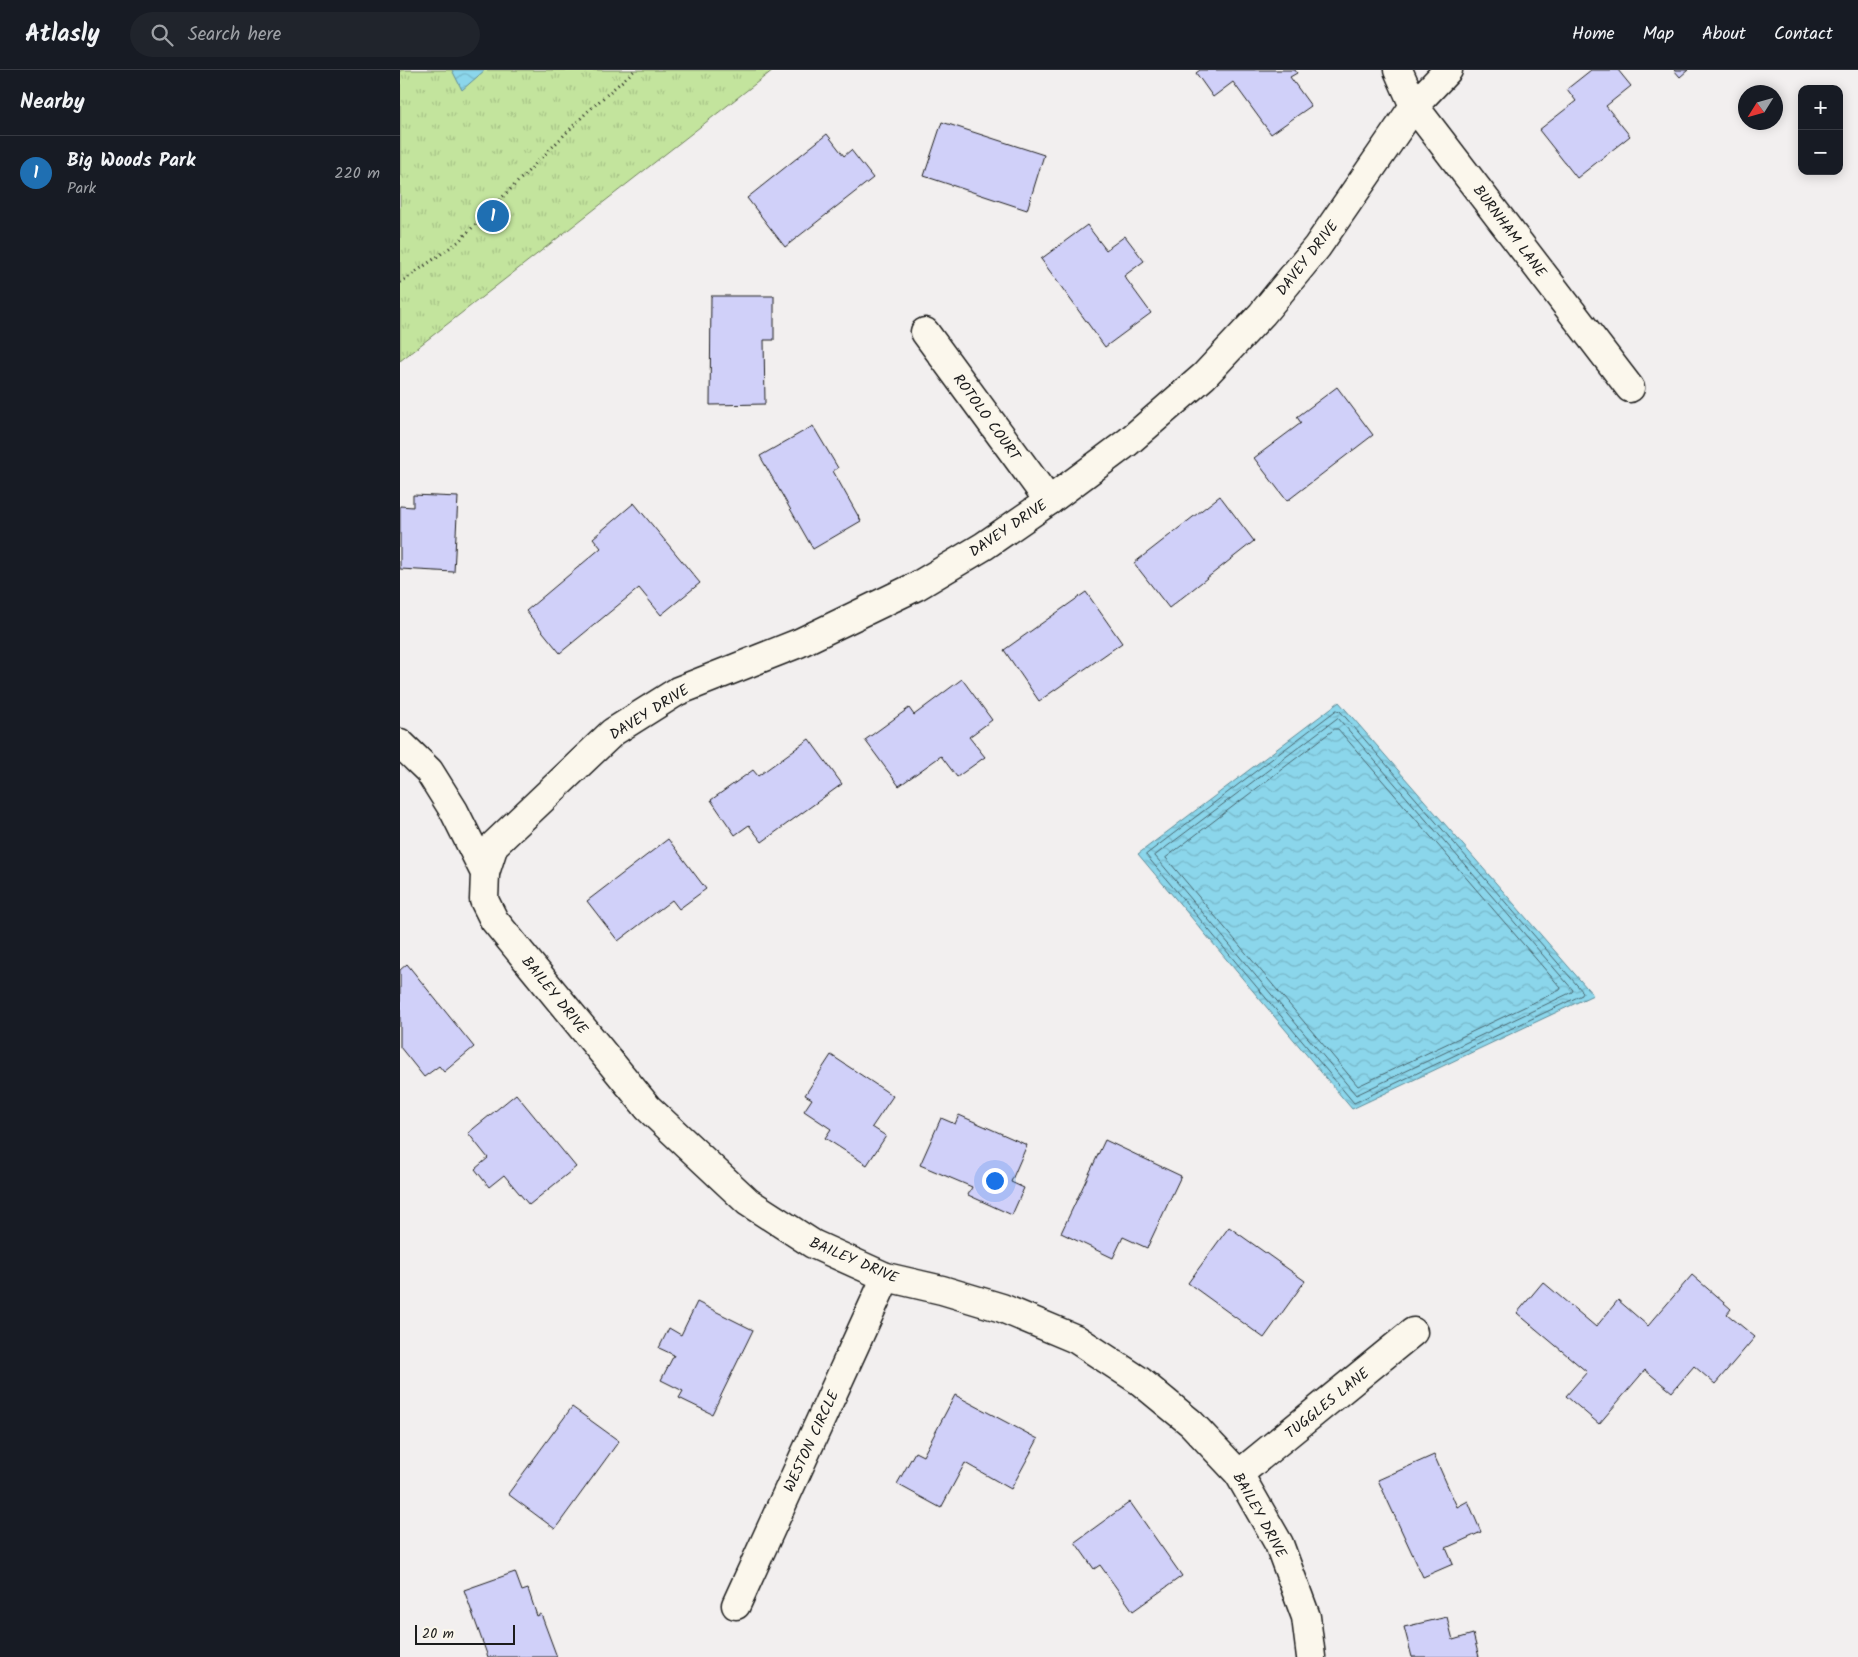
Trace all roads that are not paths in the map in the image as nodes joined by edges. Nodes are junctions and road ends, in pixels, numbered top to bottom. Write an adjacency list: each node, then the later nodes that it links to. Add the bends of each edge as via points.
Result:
1 (1398, 70): 3 (street, BURNHAM LANE)
2 (1448, 70): 3 (street, DAVEY DRIVE)
3 (1414, 106): 5 (street, BURNHAM LANE); 6 (street, DAVEY DRIVE, via 1317,247 1262,314 1204,376 1128,442)
4 (925, 332): 6 (street, ROTOLO COURT)
5 (1630, 388)
6 (1049, 501): 8 (street, DAVEY DRIVE, via 984,546 917,586 799,643 678,691 613,732 494,845)
7 (400, 743): 8 (street, BAILEY DRIVE, via 429,771 454,811)
8 (485, 873): 9 (street, BAILEY DRIVE, via 484,900 494,920 648,1108 748,1202 813,1244)
9 (886, 1277): 11 (street, BAILEY DRIVE, via 1002,1308 1076,1339 1140,1381 1191,1423); 12 (street, WESTON CIRCLE)
10 (1414, 1332): 11 (street, TUGGLES LANE)
11 (1239, 1474): 13 (street, BAILEY DRIVE, via 1279,1544 1306,1617)
12 (736, 1605)
13 (1312, 1657)

